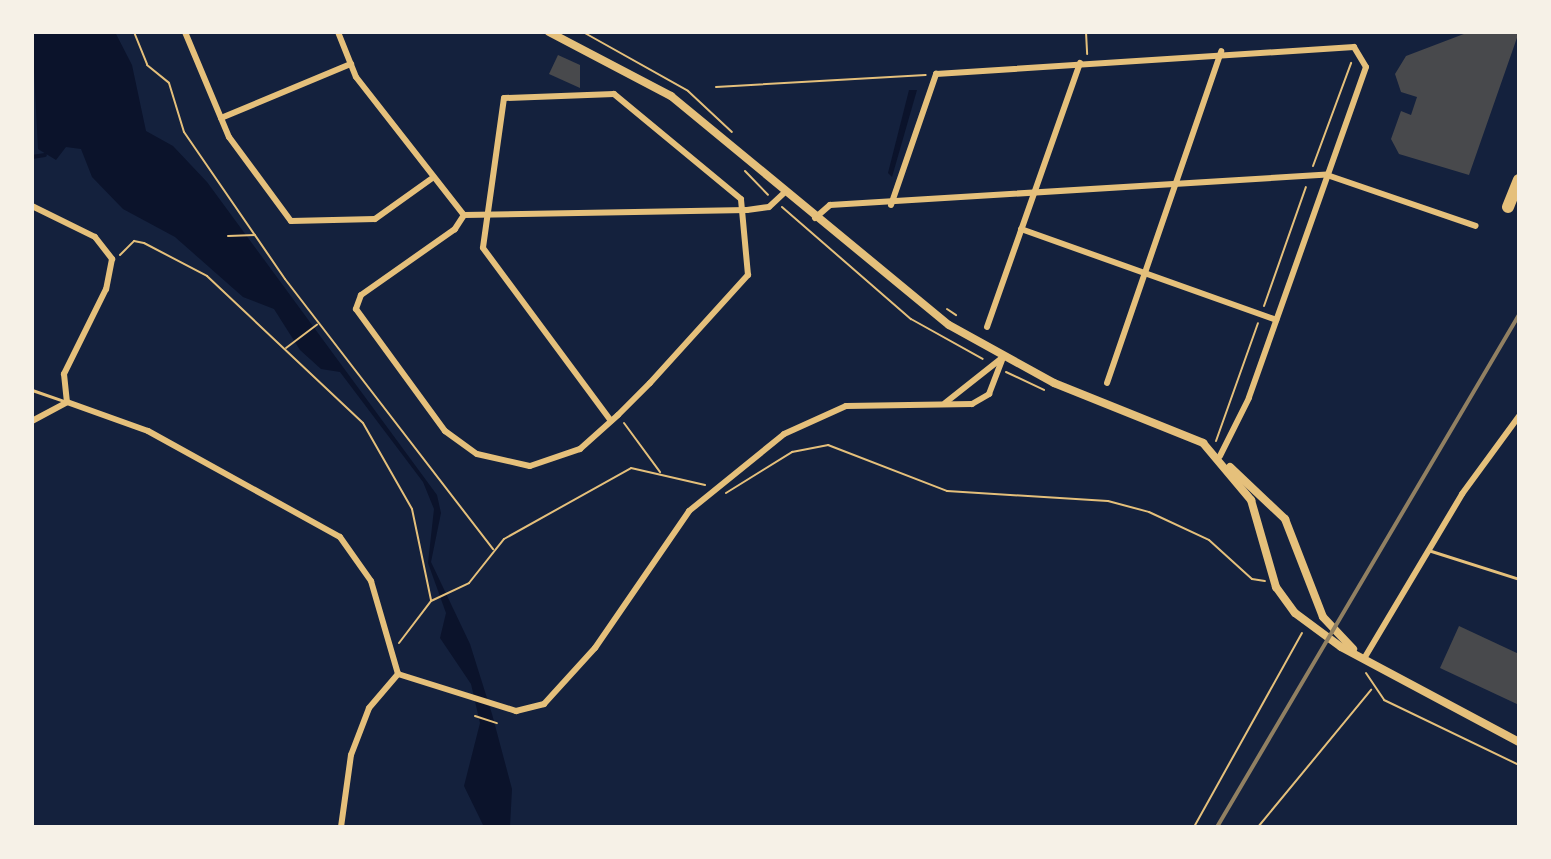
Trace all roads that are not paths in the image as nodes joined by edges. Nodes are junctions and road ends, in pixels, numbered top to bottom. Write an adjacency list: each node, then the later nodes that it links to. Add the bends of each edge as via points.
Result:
1 (185, 32): 7 (street)
2 (338, 32): 6 (street)
3 (549, 32): 12 (street, via 652,82)
4 (1221, 51): 5 (street); 8 (street, via 1325,44 1354,47 1362,56 1366,67); 11 (street)
5 (1084, 63): 13 (street); 14 (street, via 936,74)
6 (351, 64): 7 (street); 9 (street)
7 (221, 118): 9 (street, via 296,222 375,219)
8 (1327, 175): 11 (street); 21 (street); 24 (street)
9 (431, 179): 18 (street)
10 (1519, 180): 16 (highway)
11 (1178, 184): 13 (street); 23 (street)
12 (784, 193): 17 (street, via 775,202); 20 (street)
13 (1031, 198): 14 (street); 22 (street)
14 (891, 205): 20 (street, via 830,205)
15 (32, 206): 29 (street, via 95,237 112,259 106,289 64,374)
16 (1508, 207)
17 (747, 210): 19 (street); 19 (street, via 614,94 504,98); 33 (street, via 748,275)
18 (464, 215): 19 (street); 33 (street, via 455,229 361,295 358,314 445,431 477,454 508,464 548,463 580,449)
19 (482, 217): 33 (street, via 487,257)
20 (815, 218): 26 (street, via 930,311)
21 (1476, 226)
22 (1021, 229): 23 (street); 25 (street)
23 (1145, 273): 24 (street); 27 (street)
24 (1276, 320): 34 (street)
25 (987, 327)
26 (1003, 357): 30 (street); 30 (street, via 981,400); 34 (street)
27 (1107, 383)
28 (32, 390): 29 (lane)
29 (67, 402): 32 (street); 39 (street, via 148,431 340,537 371,581)
30 (945, 403): 39 (street, via 831,408 784,434 689,511 559,690 531,710 492,704)
31 (1519, 416): 36 (street)
32 (32, 421)
33 (611, 421)
34 (1216, 453): 35 (street)
35 (1229, 467): 38 (street, via 1285,519 1321,612); 38 (street, via 1257,513 1276,587 1308,628)
36 (1428, 550): 37 (lane); 38 (street)
37 (1519, 579)
38 (1359, 654): 40 (street)
39 (398, 674): 41 (street, via 369,708 351,755)
40 (1519, 742)
41 (341, 827)

